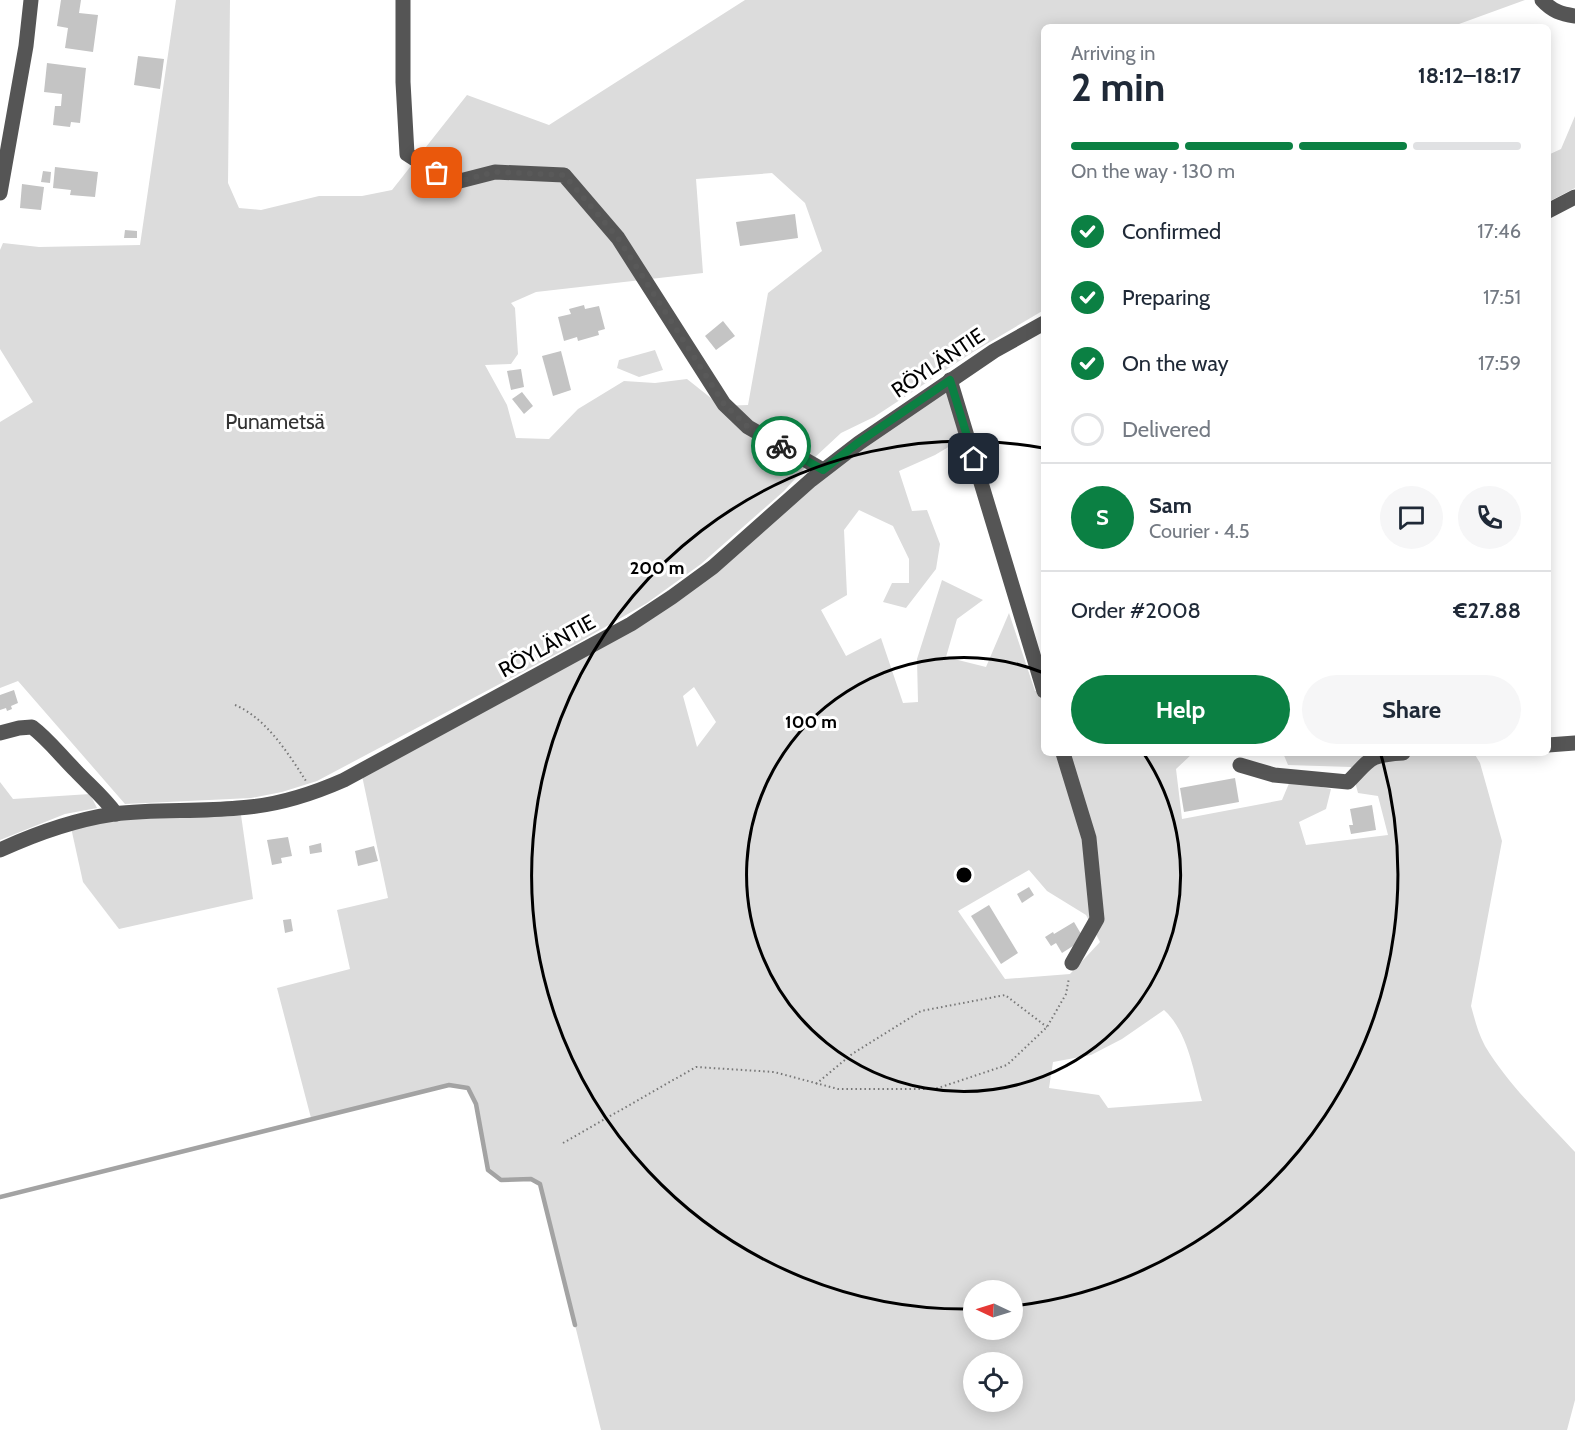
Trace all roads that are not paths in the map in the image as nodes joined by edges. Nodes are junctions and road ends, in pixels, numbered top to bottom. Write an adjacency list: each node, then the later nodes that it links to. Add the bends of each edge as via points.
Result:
1 (31, 0): 5 (street)
2 (403, 0): 10 (street, via 407,154 452,183 495,172 564,175 618,238 724,404 748,427)
3 (1542, 0): 4 (street, via 1559,14)
4 (1575, 16)
5 (0, 193)
6 (1575, 197): 7 (street)
7 (1551, 209)
8 (1041, 325): 9 (street, RÖYLÄNTIE)
9 (950, 380): 10 (street, RÖYLÄNTIE); 11 (street)
10 (823, 470): 18 (street, RÖYLÄNTIE, via 713,567 631,624 344,780 276,803)
11 (1041, 681)
12 (0, 733): 18 (street, via 32,727 45,736)
13 (1575, 743): 14 (street)
14 (1551, 745)
15 (1064, 756): 20 (street, via 1089,838 1096,919)
16 (1375, 756): 17 (street, via 1348,782 1274,775)
17 (1240, 765)
18 (116, 814): 19 (street, RÖYLÄNTIE, via 79,820)
19 (0, 850)
20 (1072, 963)

